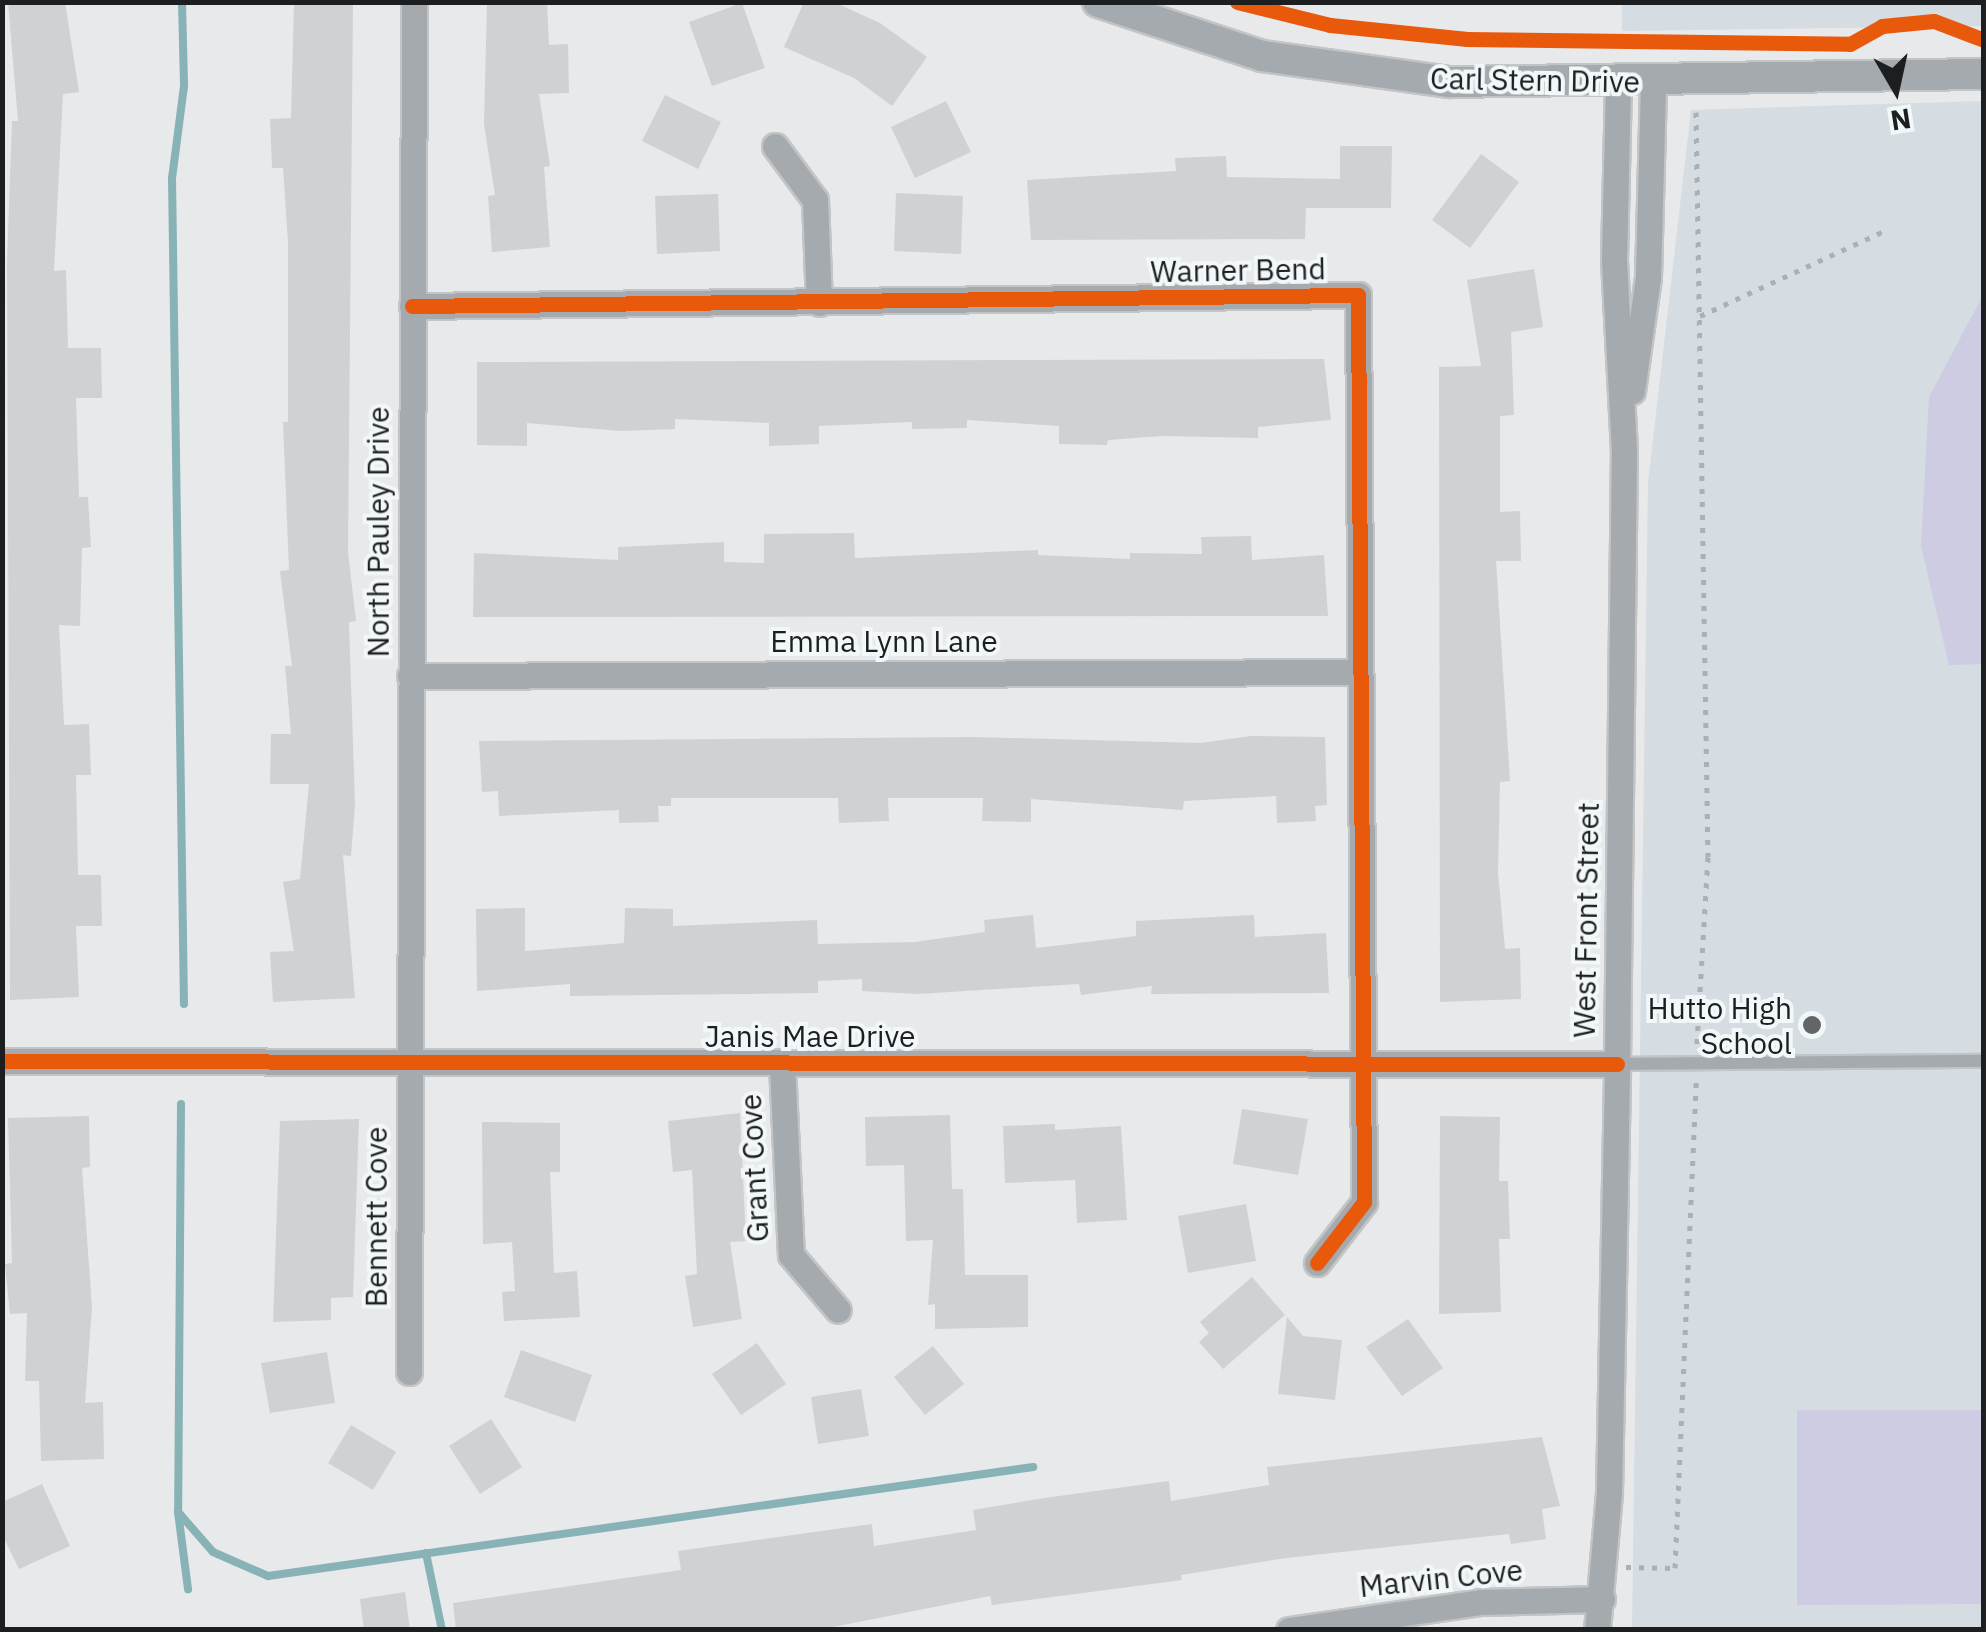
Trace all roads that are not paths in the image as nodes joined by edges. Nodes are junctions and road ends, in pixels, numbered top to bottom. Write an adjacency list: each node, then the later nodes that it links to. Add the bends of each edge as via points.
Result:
1 (414, 2): 8 (street, North Pauley Drive)
2 (1098, 2): 4 (street, Carl Stern Drive, via 1328,70 1449,82)
3 (1984, 74): 5 (street, Carl Stern Drive)
4 (1618, 82): 5 (street, Carl Stern Drive); 9 (street, West Front Street, via 1614,259)
5 (1653, 82): 9 (street, West Front Street, via 1648,277)
6 (775, 146): 7 (street, via 815,200)
7 (819, 303): 8 (street, Warner Bend); 10 (street, Warner Bend, via 1358,296)
8 (412, 306): 11 (street, North Pauley Drive)
9 (1624, 450): 17 (street, West Front Street)
10 (1359, 672): 11 (street, Emma Lynn Lane); 14 (street, Warner Bend)
11 (410, 676): 13 (street, North Pauley Drive)
12 (2, 1060): 13 (street, Janis Mae Drive)
13 (408, 1062): 16 (street, Janis Mae Drive); 20 (street, Bennett Cove)
14 (1362, 1062): 16 (street, Janis Mae Drive); 17 (street, Janis Mae Drive); 18 (street, Warner Bend, via 1364,1202)
15 (1984, 1062): 17 (lane)
16 (782, 1064): 19 (street, Grant Cove, via 791,1255)
17 (1617, 1064): 21 (street, West Front Street)
18 (1318, 1263)
19 (838, 1310)
20 (409, 1372)
21 (1602, 1600): 22 (street, Marvin Cove, via 1480,1602); 23 (street, West Front Street)
22 (1289, 1630)
23 (1597, 1630)

